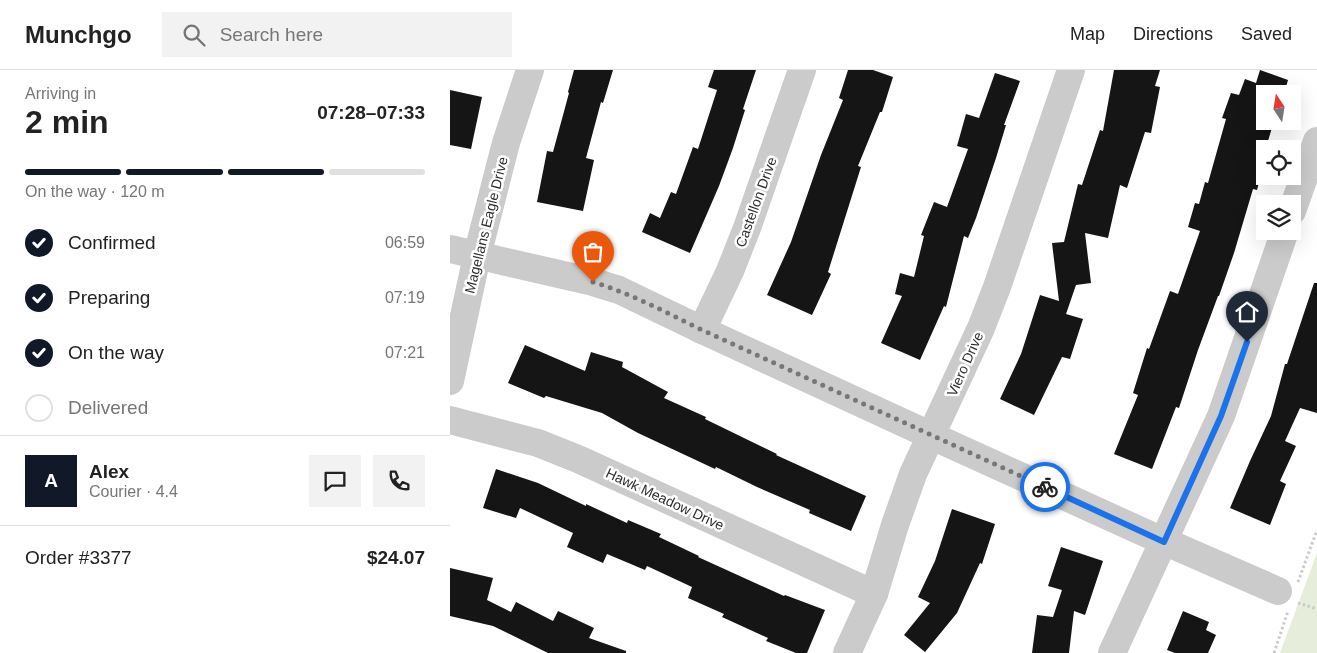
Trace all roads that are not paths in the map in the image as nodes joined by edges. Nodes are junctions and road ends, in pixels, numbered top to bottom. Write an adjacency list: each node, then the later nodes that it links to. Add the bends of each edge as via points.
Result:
1 (802, 70): 9 (street, Castellon Drive, via 747,228)
2 (1071, 70): 12 (street, Viero Drive, via 997,287)
3 (524, 72): 8 (street, Magellans Eagle Drive)
4 (1317, 141): 5 (street)
5 (1298, 195)
6 (1282, 240): 13 (street, via 1221,416)
7 (450, 249): 8 (street)
8 (477, 256): 9 (street, via 572,276 619,290); 10 (street, Magellans Eagle Drive)
9 (702, 330): 12 (street)
10 (450, 381)
11 (450, 420): 15 (street, Hawk Meadow Drive, via 571,456)
12 (932, 436): 13 (street); 15 (street, Viero Drive, via 903,500)
13 (1164, 542): 14 (street); 17 (street)
14 (1278, 591)
15 (874, 594): 16 (street, Viero Drive)
16 (847, 653)
17 (1112, 653)

